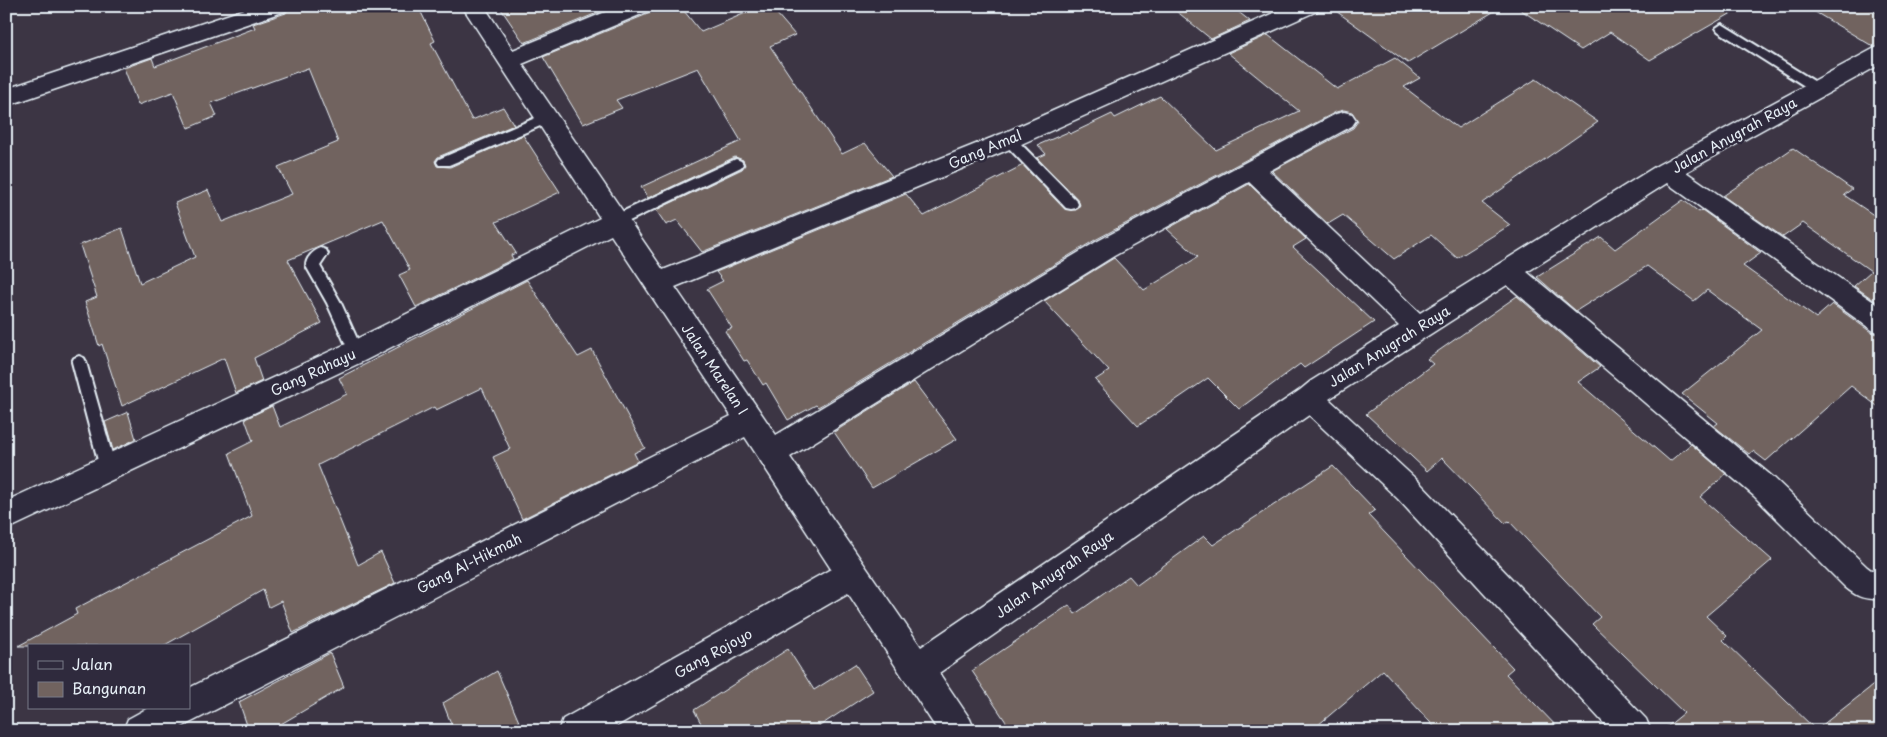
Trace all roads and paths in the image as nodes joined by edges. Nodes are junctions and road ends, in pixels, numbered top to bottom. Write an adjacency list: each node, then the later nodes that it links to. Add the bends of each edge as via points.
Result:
1 (277, 6): 9 (street)
2 (473, 6): 7 (street, Jalan Marelan I)
3 (641, 6): 7 (street)
4 (1308, 6): 12 (street, Gang Amal)
5 (1722, 28): 8 (lane)
6 (1881, 54): 8 (street, Jalan Anugrah Raya)
7 (508, 61): 10 (street, Jalan Marelan I)
8 (1818, 89): 16 (street, Jalan Anugrah Raya)
9 (6, 98)
10 (547, 118): 13 (lane); 18 (street, Jalan Marelan I)
11 (1344, 120): 15 (street)
12 (1009, 140): 17 (lane); 21 (street, Gang Amal)
13 (444, 162)
14 (736, 164): 18 (lane)
15 (1252, 170): 23 (street); 28 (street, via 1105,249)
16 (1667, 171): 20 (street, Jalan Anugrah Raya); 22 (street)
17 (1071, 204)
18 (616, 221): 21 (street, Jalan Marelan I); 24 (street, Gang Rahayu)
19 (321, 254): 24 (lane, via 313,266)
20 (1508, 271): 23 (street, Jalan Anugrah Raya); 32 (street, via 1764,487 1856,577 1868,585)
21 (658, 283): 27 (street, Jalan Marelan I)
22 (1881, 322)
23 (1419, 328): 26 (street, Jalan Anugrah Raya)
24 (356, 352): 29 (street, Gang Rahayu)
25 (79, 362): 29 (lane)
26 (1310, 399): 33 (street, Jalan Anugrah Raya); 39 (street, via 1408,490)
27 (749, 421): 28 (street, Jalan Marelan I); 34 (street, Gang Al-Hikmah)
28 (771, 453): 31 (street, Jalan Marelan I)
29 (108, 468): 30 (street, Gang Rahayu)
30 (6, 516)
31 (852, 574): 33 (street, Jalan Marelan I); 37 (street, Gang Rojoyo)
32 (1881, 584)
33 (916, 669): 38 (street, Jalan Marelan I)
34 (190, 704)
35 (178, 710): 36 (street)
36 (140, 731)
37 (575, 731)
38 (958, 731)
39 (1634, 731)

